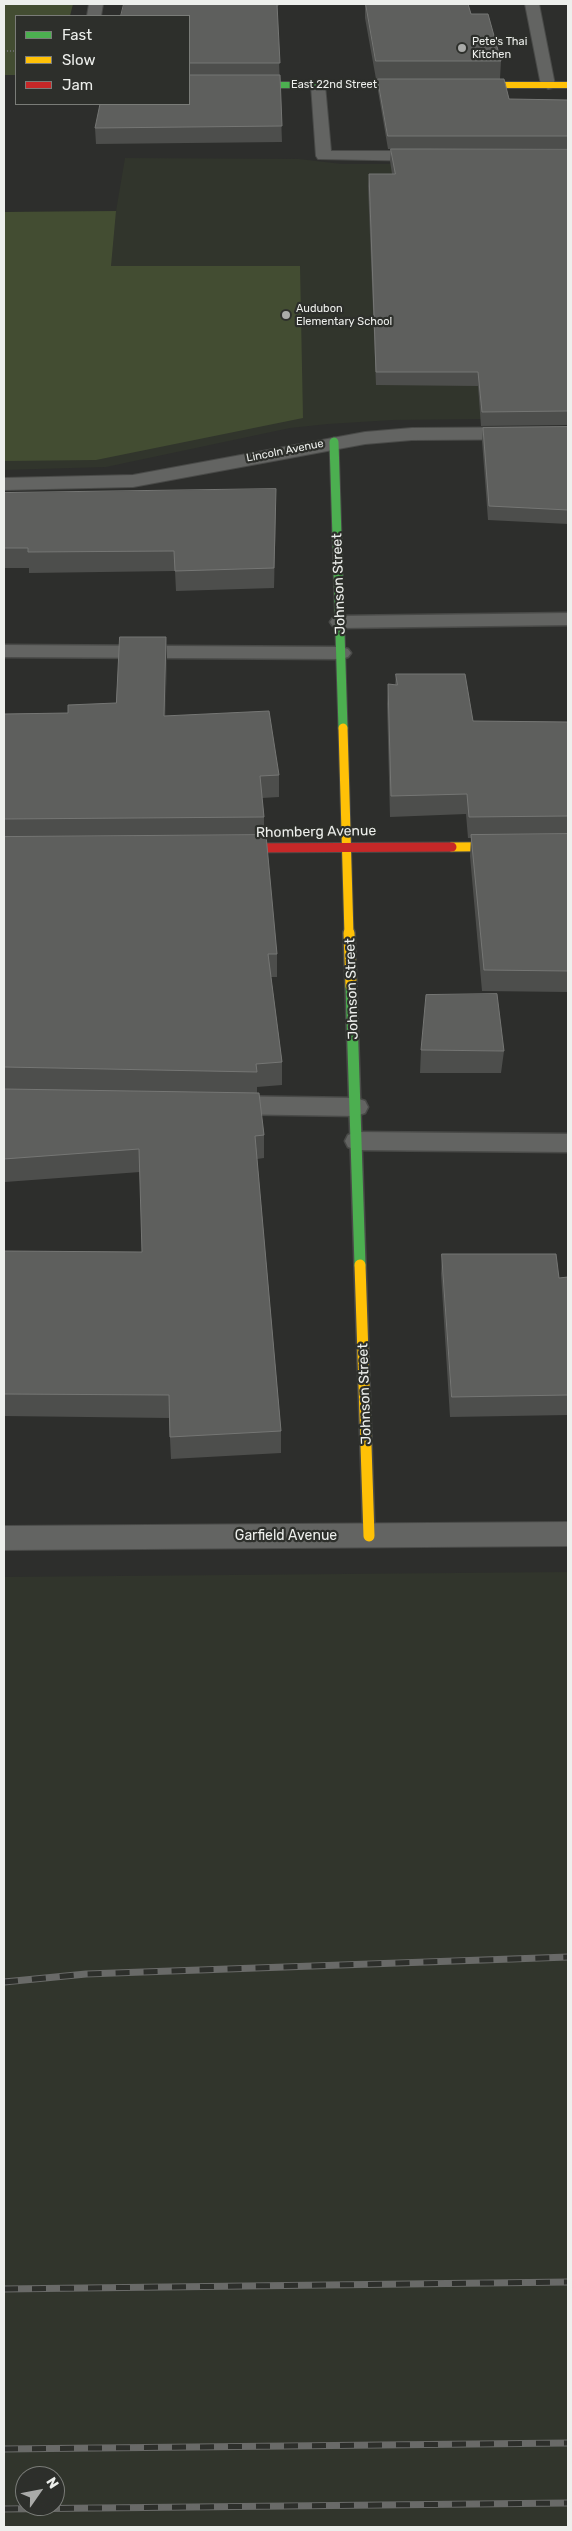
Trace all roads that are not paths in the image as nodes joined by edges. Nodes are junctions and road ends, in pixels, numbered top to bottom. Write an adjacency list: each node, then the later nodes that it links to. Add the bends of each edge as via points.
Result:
1 (532, 4): 6 (street)
2 (190, 85): 3 (street, East 22nd Street)
3 (318, 85): 4 (street, East 22nd Street); 8 (street, via 324,156)
4 (428, 85)
5 (458, 85): 6 (street)
6 (548, 85): 7 (street)
7 (568, 85)
8 (443, 156)
9 (568, 432): 10 (street, Lincoln Avenue, via 412,434)
10 (334, 442): 11 (street, Lincoln Avenue, via 133,481); 13 (street, Johnson Street)
11 (4, 484)
12 (568, 619): 13 (lane)
13 (340, 622): 15 (street, Johnson Street)
14 (4, 651): 15 (lane)
15 (341, 653): 16 (street, Johnson Street)
16 (347, 846): 17 (street, Rhomberg Avenue); 18 (street, Rhomberg Avenue); 20 (street, Johnson Street)
17 (568, 846)
18 (219, 848)
19 (200, 1104): 20 (lane)
20 (356, 1107): 21 (street, Johnson Street)
21 (356, 1141): 22 (lane); 24 (street, Johnson Street)
22 (568, 1143)
23 (568, 1534): 24 (street, Garfield Avenue)
24 (369, 1536): 25 (street, Garfield Avenue)
25 (4, 1538)

